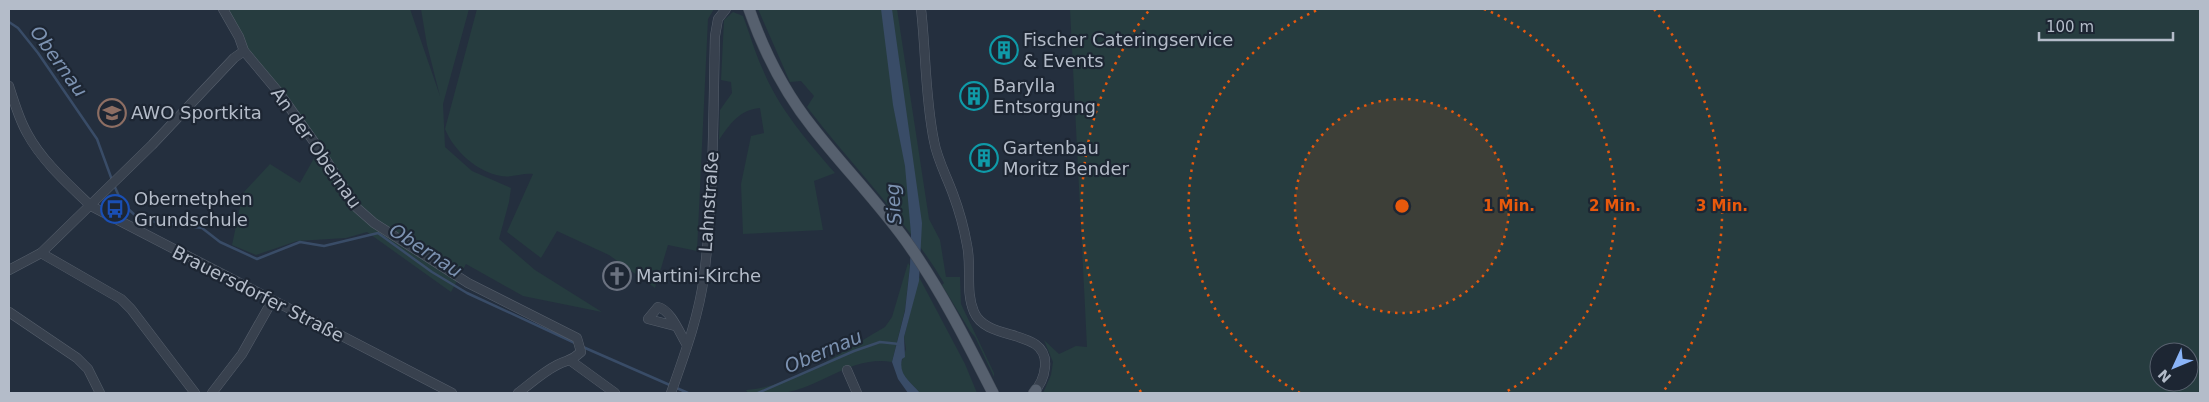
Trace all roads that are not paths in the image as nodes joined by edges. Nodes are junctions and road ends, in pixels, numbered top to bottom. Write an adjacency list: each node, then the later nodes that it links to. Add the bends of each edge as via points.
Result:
1 (223, 9): 5 (street, An der Obernau)
2 (726, 9): 13 (street, Lahnstraße, via 718,19 715,36 704,276)
3 (749, 9): 25 (main road, via 776,71 796,105 886,214 937,288)
4 (922, 9): 16 (street, via 934,142 964,229 972,307 977,319 987,328 1020,336 1037,345 1046,361 1044,376)
5 (244, 51): 7 (street); 14 (street, An der Obernau, via 280,94 356,208 468,283 577,338 581,352)
6 (9, 86): 7 (street, Brauersdorfer Straße, via 32,142)
7 (90, 206): 8 (street); 10 (street, Brauersdorfer Straße)
8 (42, 253): 9 (street); 18 (street, via 121,299)
9 (9, 270)
10 (272, 301): 19 (street, via 242,354); 20 (street, Brauersdorfer Straße)
11 (9, 312): 17 (street, via 77,358 88,369)
12 (675, 326): 13 (street)
13 (687, 345): 23 (street, Lahnstraße)
14 (571, 361): 21 (street, An der Obernau, via 558,364); 22 (street)
15 (847, 370): 24 (street)
16 (1034, 392)
17 (100, 393)
18 (196, 393)
19 (212, 393)
20 (452, 393)
21 (518, 393)
22 (615, 393)
23 (671, 393)
24 (857, 393)
25 (993, 393)

